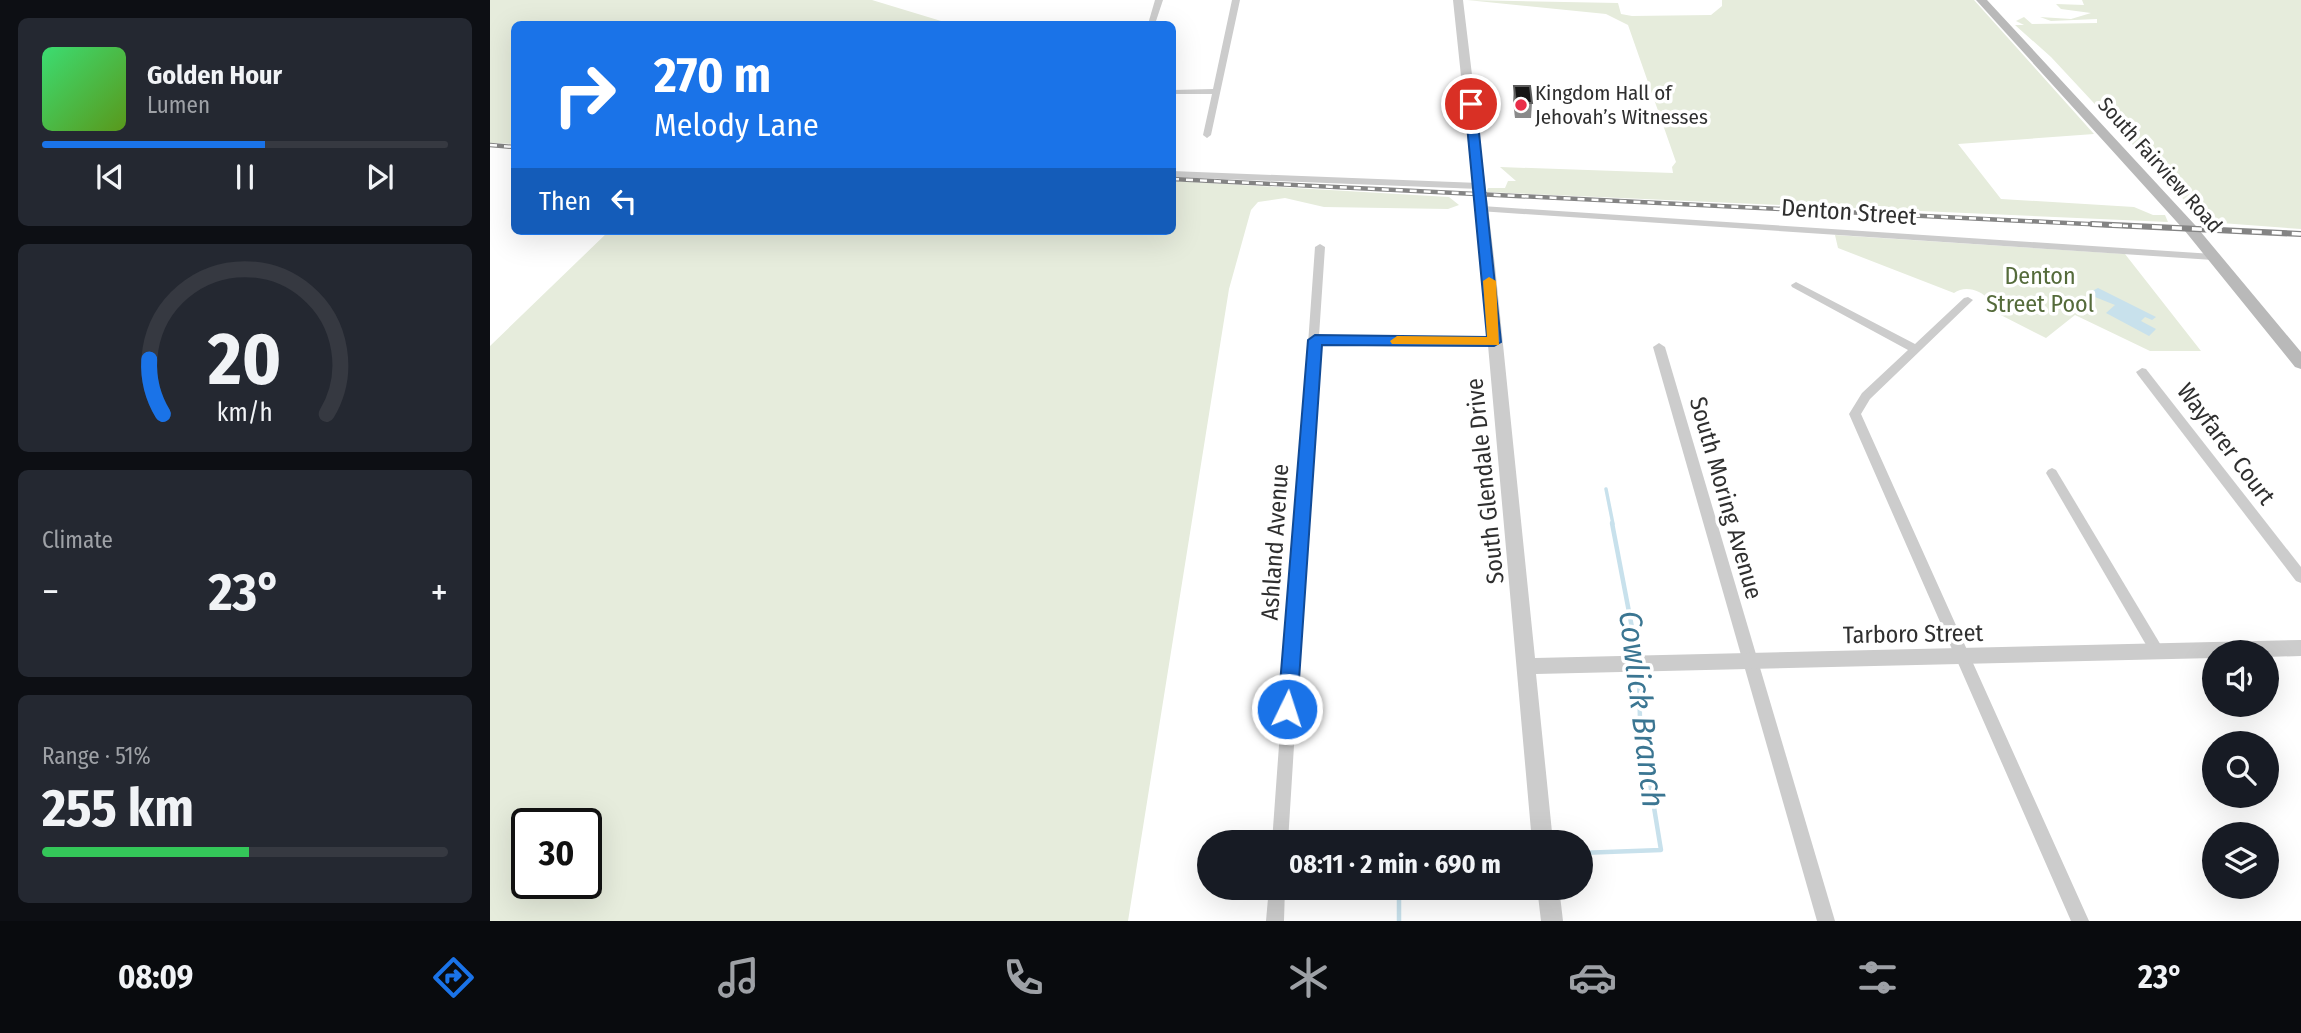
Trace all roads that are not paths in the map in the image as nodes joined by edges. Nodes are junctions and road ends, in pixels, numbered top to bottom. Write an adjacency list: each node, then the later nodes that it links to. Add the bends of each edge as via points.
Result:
1 (1159, 0): 5 (street)
2 (1236, 0): 7 (street)
3 (1458, 0): 10 (street, South Glendale Drive)
4 (1980, 0): 13 (main road, South Fairview Road)
5 (1152, 21)
6 (1176, 92): 7 (street)
7 (1216, 92): 8 (street)
8 (1207, 135)
9 (1176, 174): 10 (street)
10 (1479, 186): 11 (street, South Glendale Drive)
11 (1482, 209): 13 (street, Denton Street); 17 (street, South Glendale Drive)
12 (1320, 247): 16 (street, Ashland Avenue)
13 (2213, 257): 20 (main road, South Fairview Road)
14 (1796, 285): 19 (street)
15 (1969, 300): 19 (street)
16 (1315, 340): 17 (street); 29 (street, Ashland Avenue)
17 (1494, 342): 28 (street, South Glendale Drive)
18 (1659, 348): 27 (street, South Moring Avenue)
19 (1916, 349): 26 (street, via 1866,396 1855,414)
20 (2301, 363)
21 (2142, 372): 23 (street, Wayfarer Court)
22 (2052, 473): 25 (street)
23 (2301, 577)
24 (2301, 648): 25 (street, Tarboro Street)
25 (2157, 651): 26 (street, Tarboro Street)
26 (1962, 657): 27 (street, Tarboro Street); 36 (street)
27 (1751, 662): 28 (street, Tarboro Street); 35 (street, South Moring Avenue)
28 (1526, 666): 30 (street, South Glendale Drive)
29 (1281, 830)
30 (1542, 830)
31 (1276, 900): 33 (street)
32 (1550, 900): 34 (street)
33 (1275, 921)
34 (1552, 921)
35 (1826, 921)
36 (2080, 921)

